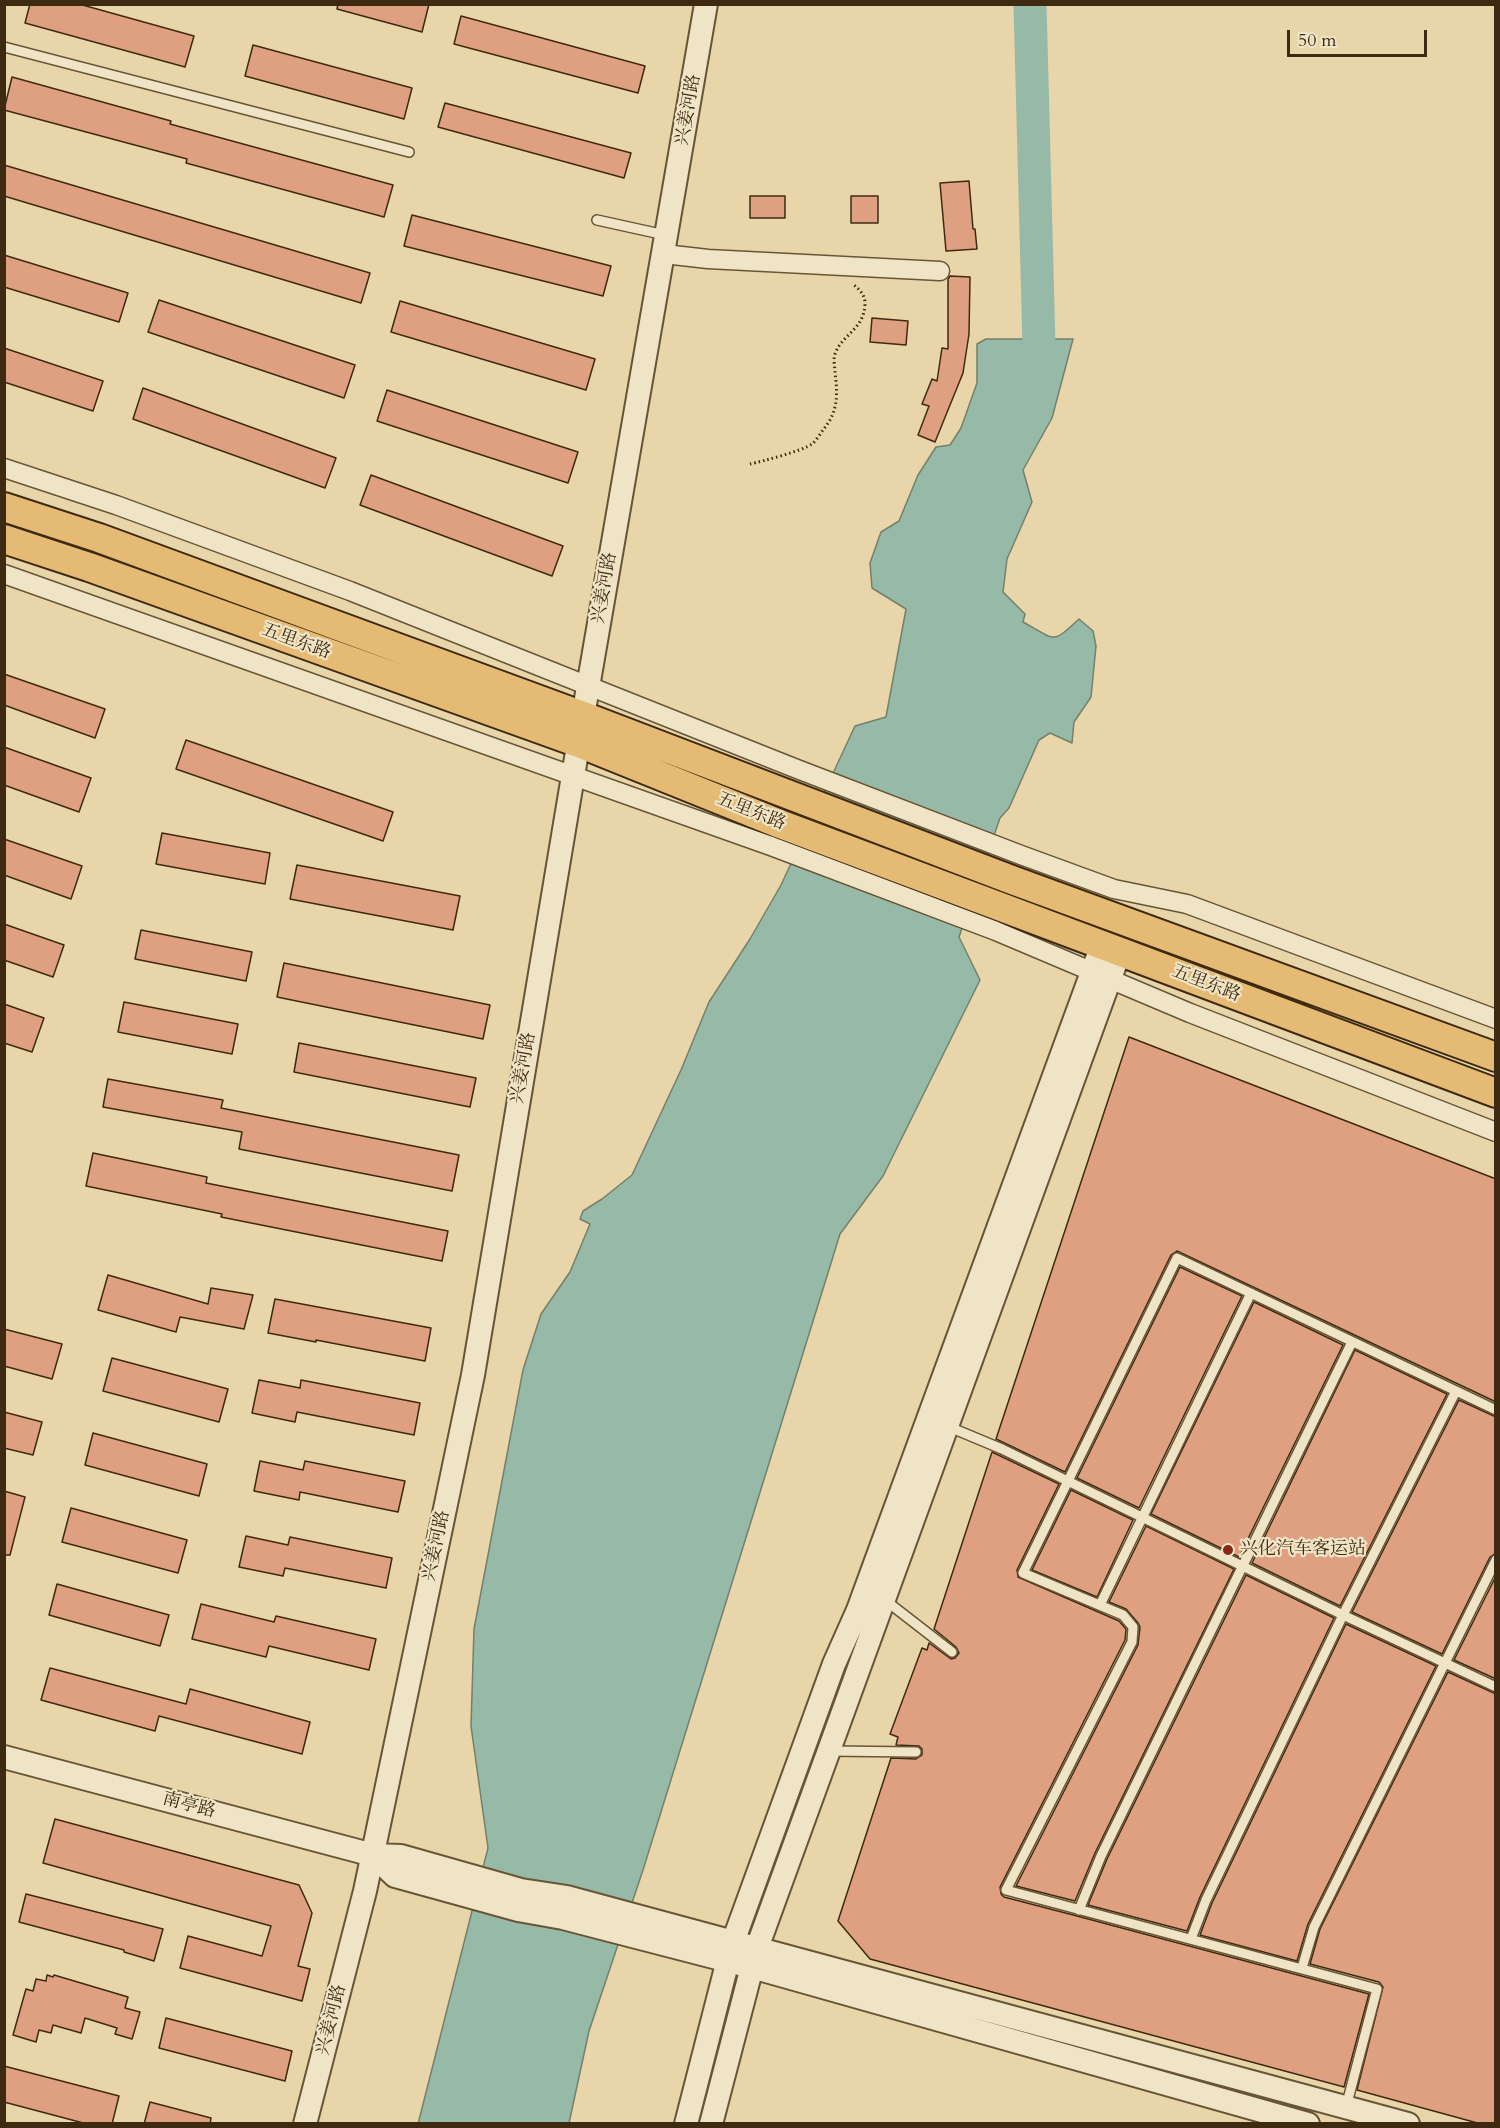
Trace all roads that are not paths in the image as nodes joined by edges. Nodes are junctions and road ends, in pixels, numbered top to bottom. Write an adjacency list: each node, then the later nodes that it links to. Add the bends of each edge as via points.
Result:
1 (706, 4): 5 (street, 兴姜河路)
2 (4, 47): 3 (lane)
3 (409, 152)
4 (597, 220): 5 (lane)
5 (665, 245): 6 (street, via 708,259); 11 (street, 兴姜河路)
6 (940, 271)
7 (4, 468): 11 (street, via 339,587)
8 (4, 507): 12 (main road, 五里东路, via 99,538)
9 (4, 539): 12 (main road, 五里东路)
10 (4, 574): 13 (street)
11 (588, 686): 12 (street, 兴姜河路); 15 (street, via 797,769)
12 (581, 730): 13 (street, 兴姜河路); 14 (main road, 五里东路); 15 (main road, 五里东路)
13 (573, 776): 14 (street); 41 (street, 兴姜河路, via 473,1375)
14 (775, 835): 16 (main road, 五里东路)
15 (1017, 868): 19 (street, via 1187,904); 20 (main road, 五里东路)
16 (999, 920): 17 (main road, 五里东路); 18 (street)
17 (1111, 948): 18 (street); 21 (main road, 五里东路)
18 (1101, 976): 22 (street); 27 (street)
19 (1496, 1019)
20 (1496, 1057)
21 (1496, 1093)
22 (1496, 1132)
23 (1251, 1293): 24 (lane); 28 (lane, via 1177,1258); 29 (lane)
24 (1352, 1342): 25 (lane); 31 (lane)
25 (1456, 1391): 26 (lane); 34 (lane)
26 (1496, 1410)
27 (938, 1422): 28 (lane); 32 (street); 44 (street, via 834,1664)
28 (1068, 1481): 29 (lane); 33 (lane, via 1023,1573)
29 (1142, 1517): 31 (lane); 33 (lane)
30 (1496, 1560): 36 (lane)
31 (1242, 1566): 34 (lane); 42 (lane, via 1101,1856)
32 (884, 1599): 35 (lane); 38 (street)
33 (1100, 1605): 42 (lane, via 1123,1615 1133,1628 1132,1642 1006,1890)
34 (1343, 1615): 36 (lane); 43 (lane)
35 (952, 1652)
36 (1445, 1663): 37 (lane); 46 (lane, via 1314,1927)
37 (1496, 1687)
38 (828, 1751): 39 (lane); 45 (street)
39 (916, 1752)
40 (4, 1756): 41 (street, 南亭路)
41 (373, 1855): 44 (street, via 395,1876 460,1883 518,1910 631,1925); 48 (street, 兴姜河路)
42 (1079, 1910): 43 (lane)
43 (1191, 1939): 46 (lane)
44 (731, 1951): 45 (street); 49 (street)
45 (754, 1957): 47 (street); 50 (street); 51 (street)
46 (1302, 1968): 47 (lane, via 1377,1989)
47 (1346, 2108): 52 (street)
48 (305, 2124)
49 (686, 2124)
50 (711, 2124)
51 (1308, 2124)
52 (1408, 2124)

